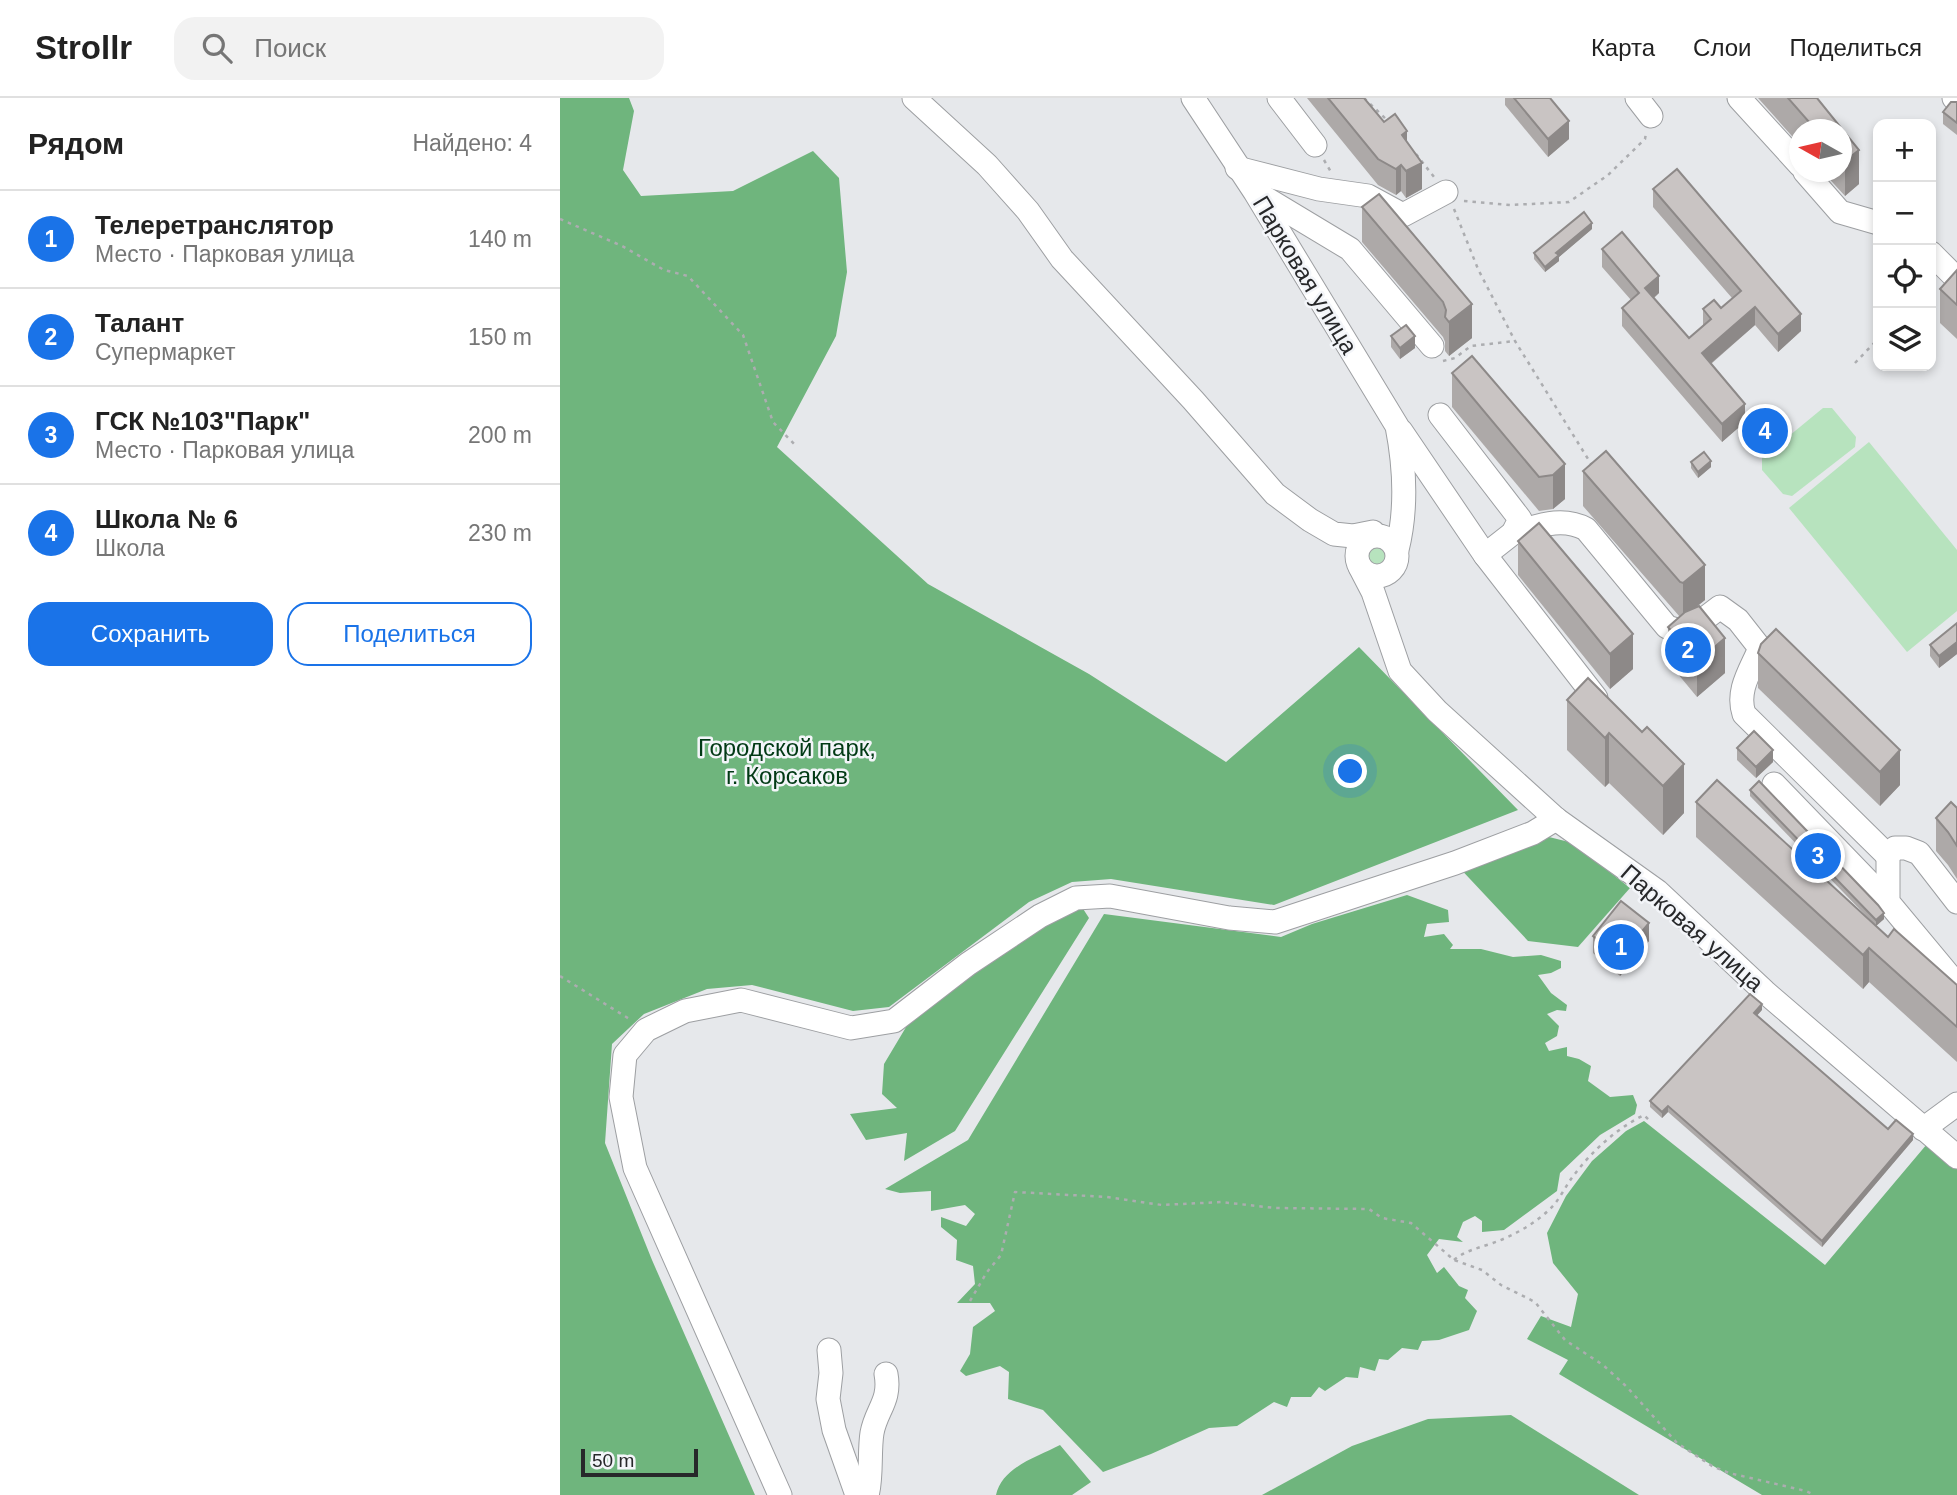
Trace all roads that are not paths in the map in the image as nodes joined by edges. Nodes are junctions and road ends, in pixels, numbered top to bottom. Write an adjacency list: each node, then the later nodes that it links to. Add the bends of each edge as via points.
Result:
1 (914, 98): 19 (street, via 1003,183 1062,258 1275,494 1334,534)
2 (1193, 98): 7 (street, Парковая улица)
3 (1279, 98): 5 (street)
4 (1739, 98): 6 (street)
5 (1314, 145)
6 (1789, 152)
7 (1237, 169): 9 (street, Парковая улица); 10 (street, via 1368,196 1403,215)
8 (1814, 182): 11 (street, via 1840,212)
9 (1255, 192): 14 (street, via 1350,249); 16 (street, Парковая улица)
10 (1448, 196)
11 (1873, 222)
12 (1936, 258): 13 (street)
13 (1957, 279)
14 (1432, 346)
15 (1440, 415): 18 (street, via 1520,519)
16 (1397, 426): 17 (street, Парковая улица); 20 (street)
17 (1401, 458): 19 (street, Парковая улица, via 1395,502 1387,519); 21 (street, Парковая улица, via 1405,509)
18 (1513, 533): 20 (street); 27 (street, via 1573,522 1586,529 1667,627 1686,633 1720,607 1738,620 1760,648 1742,687 1744,714)
19 (1371, 534): 21 (street, via 1390,540); 22 (street, via 1359,548)
20 (1485, 555): 24 (street)
21 (1397, 556): 22 (street, via 1393,570 1385,576 1366,574); 23 (street, Парковая улица, via 1389,622)
22 (1360, 567): 23 (street, Парковая улица)
23 (1399, 670): 26 (street, Парковая улица, via 1437,711)
24 (1596, 698)
25 (1774, 784): 28 (street)
26 (1556, 819): 32 (street, Парковая улица, via 1657,891); 36 (street, via 1534,833 1455,863 1275,922 1110,896 1076,898 968,964 894,1021 851,1028 741,1000 685,1012 646,1030 625,1055 621,1097 635,1168)
27 (1888, 856): 28 (street); 29 (street, via 1895,848 1919,853)
28 (1888, 902): 30 (street)
29 (1957, 902)
30 (1957, 985)
31 (1957, 1104): 32 (street)
32 (1923, 1129): 33 (street, Парковая улица)
33 (1957, 1157)
34 (829, 1350): 37 (street, via 828,1399)
35 (886, 1374): 38 (street, via 884,1405 872,1430)
36 (780, 1495)
37 (857, 1495)
38 (867, 1495)

